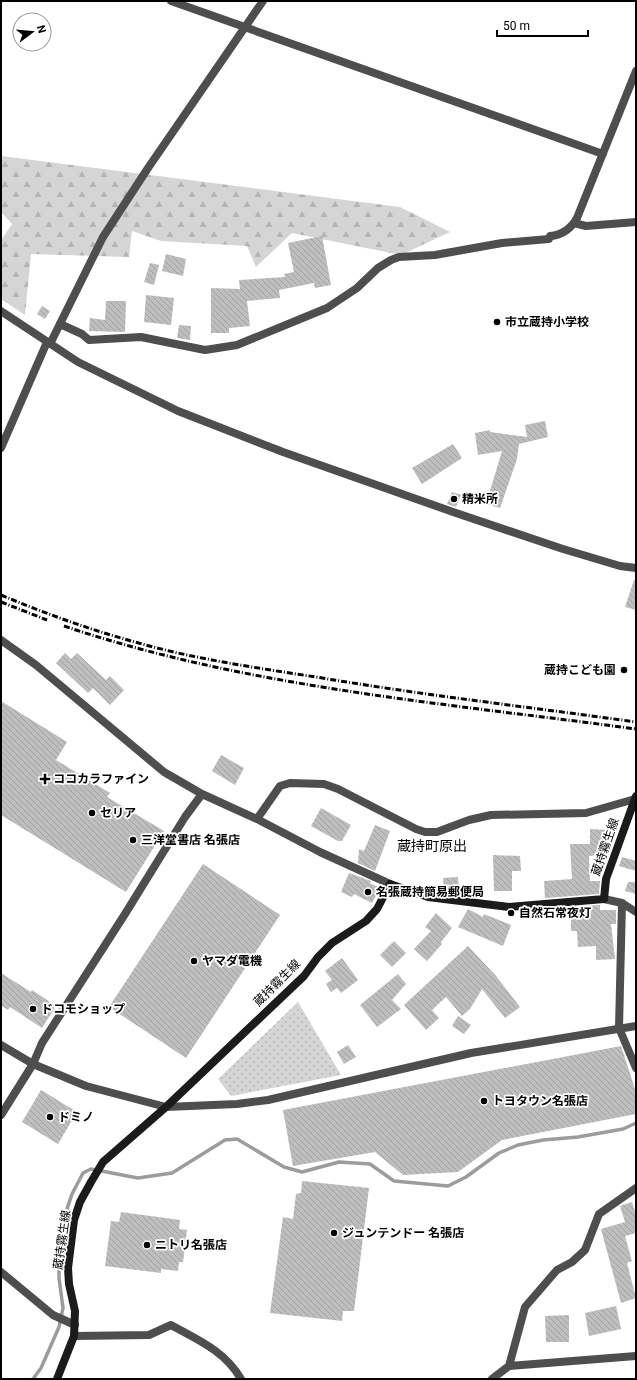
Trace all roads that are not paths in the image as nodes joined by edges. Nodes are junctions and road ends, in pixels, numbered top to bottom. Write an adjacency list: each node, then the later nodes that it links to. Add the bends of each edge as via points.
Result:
1 (171, 1): 3 (street)
2 (264, 1): 3 (street)
3 (245, 27): 5 (street); 9 (street, via 103,237)
4 (636, 71): 5 (street)
5 (603, 154): 7 (street)
6 (636, 222): 7 (street, via 586,226)
7 (574, 223): 9 (street, via 549,239 502,243 442,254 398,257 378,268 357,288 327,308 237,344 205,350 141,337 89,340)
8 (1, 311): 10 (street)
9 (60, 324): 10 (street)
10 (48, 343): 11 (street); 12 (street, via 78,362 155,400 283,452 563,549 620,566)
11 (1, 448)
12 (636, 568)
13 (1, 640): 14 (street, via 36,665 164,772)
14 (202, 794): 16 (street); 24 (street, via 42,1043)
15 (636, 798): 16 (street, via 586,813 484,816 431,832 416,829 329,785 290,783 280,786); 18 (main road, 蔵持霧生線, via 606,879)
16 (256, 819): 17 (street)
17 (390, 884): 18 (main road, via 428,897 509,907); 26 (main road, 蔵持霧生線, via 377,909 366,921 332,943 304,976)
18 (604, 899): 19 (street)
19 (622, 903): 20 (street); 22 (street)
20 (636, 912)
21 (636, 1026): 22 (street)
22 (619, 1028): 25 (street); 26 (street, via 471,1053 268,1100)
23 (1, 1045): 24 (street)
24 (33, 1064): 26 (street, via 86,1086); 27 (street)
25 (636, 1068)
26 (166, 1107): 30 (main road, 蔵持霧生線, via 103,1162 80,1202 74,1220 68,1268)
27 (1, 1115)
28 (636, 1188): 33 (street, via 600,1214 585,1250 572,1262 557,1270 525,1307)
29 (1, 1272): 30 (street, via 53,1315)
30 (75, 1325): 31 (main road, 蔵持霧生線)
31 (74, 1336): 34 (main road, 蔵持霧生線); 35 (street, via 149,1335 171,1325 220,1353)
32 (636, 1356): 33 (street)
33 (509, 1366): 36 (street)
34 (57, 1379)
35 (241, 1379)
36 (492, 1379)

